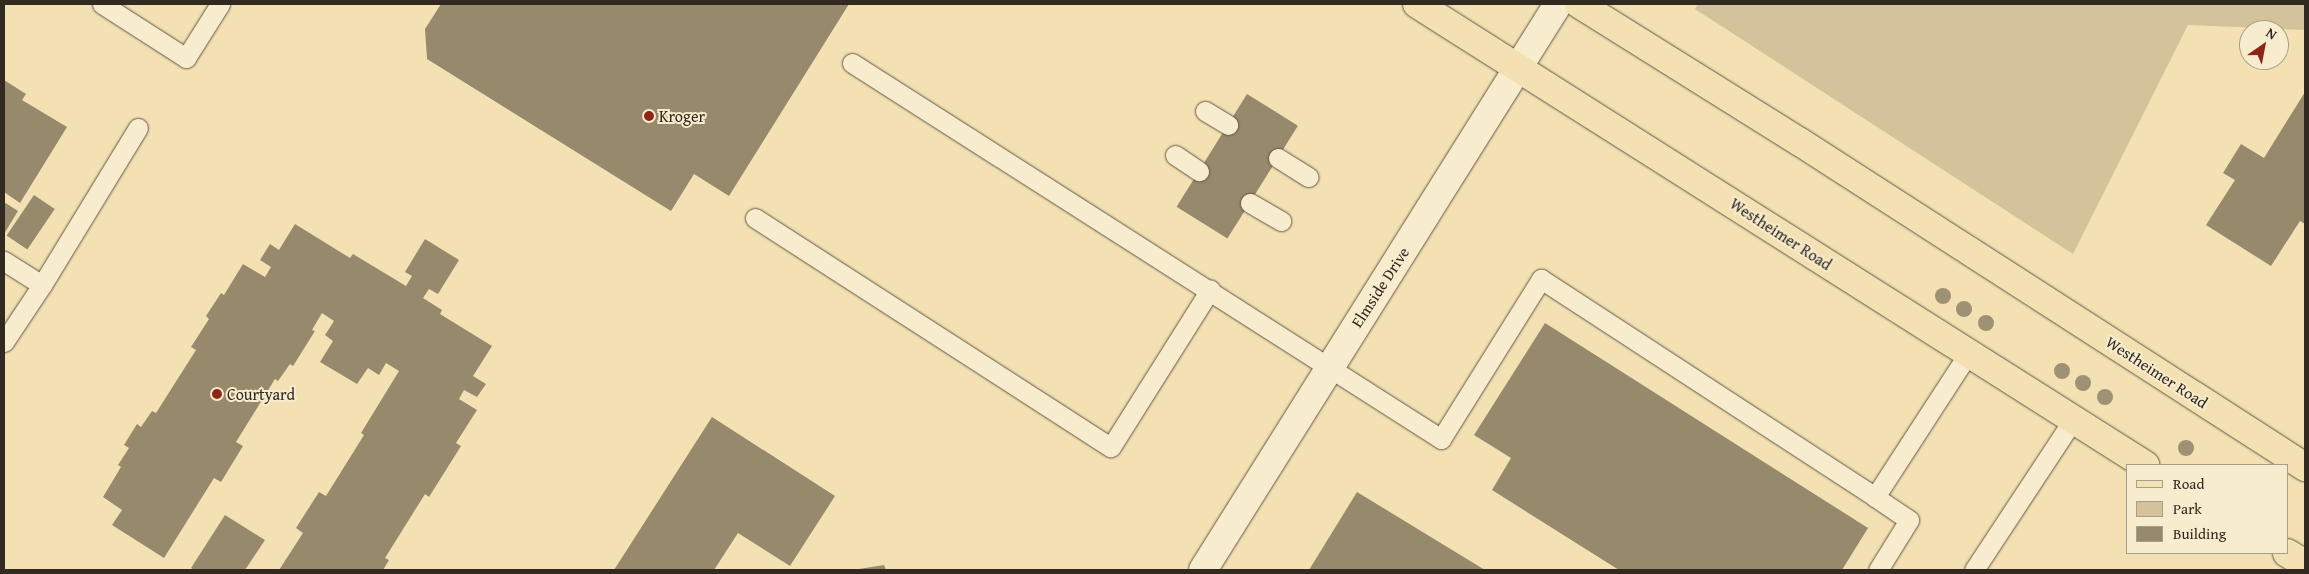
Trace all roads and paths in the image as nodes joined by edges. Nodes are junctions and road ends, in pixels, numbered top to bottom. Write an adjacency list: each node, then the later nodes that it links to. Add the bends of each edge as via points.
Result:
1 (220, 4): 5 (lane, via 186,58)
2 (1417, 4): 7 (main road, Westheimer Road)
3 (1558, 4): 7 (street, Elmside Drive)
4 (1579, 4): 26 (main road, Westheimer Road, via 1808,147)
5 (106, 5)
6 (852, 63): 20 (lane)
7 (1518, 66): 22 (main road, Westheimer Road); 23 (street, Elmside Drive)
8 (1205, 111): 9 (lane)
9 (1228, 125)
10 (138, 128): 19 (lane)
11 (1175, 155): 13 (lane)
12 (1278, 158): 14 (lane)
13 (1199, 171)
14 (1308, 177)
15 (1250, 203): 17 (lane)
16 (755, 218): 20 (lane, via 1111,447)
17 (1280, 221)
18 (4, 261): 19 (lane)
19 (42, 285): 21 (lane)
20 (1210, 290): 23 (lane)
21 (4, 342)
22 (1968, 354): 24 (main road, Westheimer Road); 27 (lane)
23 (1330, 366): 27 (lane, via 1441,439 1541,279); 30 (street, Elmside Drive)
24 (2072, 420): 25 (main road, Westheimer Road); 32 (lane)
25 (2143, 464)
26 (2305, 467)
27 (1875, 497): 31 (lane, via 1909,520)
28 (2289, 554): 29 (main road)
29 (2305, 564)
30 (1203, 570)
31 (1878, 570)
32 (1974, 570)

